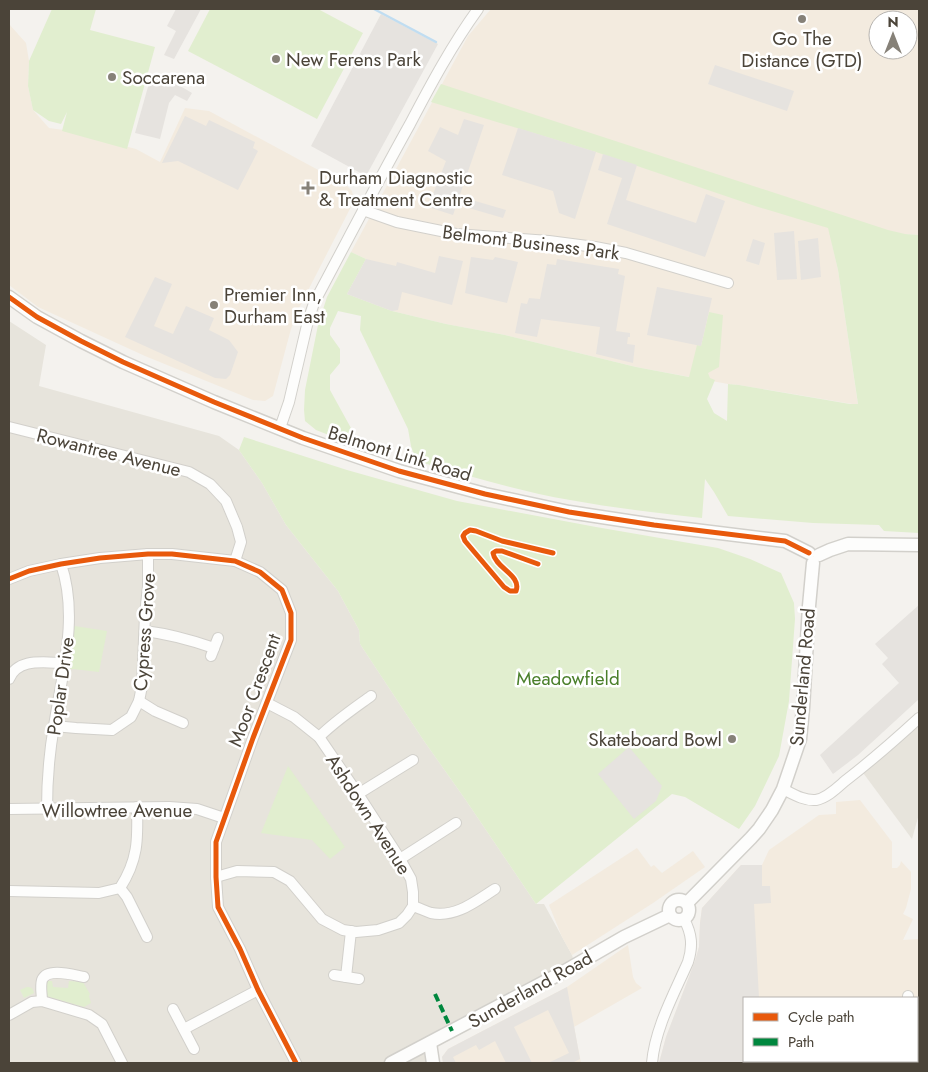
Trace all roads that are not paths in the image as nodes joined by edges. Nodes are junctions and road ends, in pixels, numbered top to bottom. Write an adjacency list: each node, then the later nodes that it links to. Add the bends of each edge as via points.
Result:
1 (478, 9): 2 (street, via 441,66)
2 (363, 210): 3 (street, Belmont Business Park, via 397,222 456,234 549,241 610,250); 6 (street, via 314,303)
3 (728, 283)
4 (9, 297): 6 (street, Belmont Link Road, via 81,342)
5 (9, 428): 10 (street, Rowantree Avenue, via 188,472 210,484 226,502 237,527 241,542)
6 (280, 428): 9 (street, Belmont Link Road, via 367,461 485,494 578,514 785,541)
7 (919, 545): 9 (street, via 848,544)
8 (148, 554): 10 (street, Moor Crescent); 11 (street, Moor Crescent); 13 (street, Cypress Grove)
9 (814, 557): 25 (street, Sunderland Road, via 800,739)
10 (235, 561): 19 (street, Moor Crescent, via 260,572 282,590 291,613 291,640)
11 (62, 564): 12 (street, Moor Crescent); 15 (street, Poplar Drive, via 68,594)
12 (9, 579)
13 (145, 631): 14 (street, via 188,639 212,652); 18 (street, Cypress Grove)
14 (218, 638)
15 (65, 663): 16 (street, via 28,662 18,667); 22 (street, Poplar Drive)
16 (9, 679)
17 (371, 696): 23 (street)
18 (139, 701): 21 (street); 22 (street, Cypress Grove, via 131,717 112,730)
19 (267, 703): 23 (street, Ashdown Avenue, via 294,717); 30 (street, Moor Crescent)
20 (919, 718): 25 (street, via 875,758 820,799 803,798)
21 (184, 723)
22 (54, 726): 29 (street, Poplar Drive)
23 (319, 737): 26 (street, Ashdown Avenue)
24 (413, 760): 26 (street)
25 (783, 789): 37 (street, Sunderland Road, via 759,829)
26 (358, 794): 32 (street, Ashdown Avenue)
27 (137, 808): 29 (street, Willowtree Avenue); 30 (street, Willowtree Avenue, via 198,809); 34 (street, via 136,853)
28 (9, 809): 29 (street, Willowtree Avenue)
29 (47, 810)
30 (224, 818): 33 (street, Moor Crescent, via 216,842)
31 (456, 823): 32 (street)
32 (400, 859): 38 (street, Ashdown Avenue, via 412,879)
33 (216, 877): 41 (street, via 237,871 274,872 290,881 322,920); 47 (street, Moor Crescent, via 218,907)
34 (120, 888): 36 (street, via 99,893); 42 (street)
35 (496, 889): 38 (street, via 449,914 432,913)
36 (9, 891)
37 (687, 903): 39 (street, via 680,900 672,903); 40 (street, via 690,910)
38 (413, 906): 41 (street, via 399,923 378,930)
39 (670, 915): 40 (street); 52 (street, Sunderland Road)
40 (684, 920): 58 (street, via 692,952 663,1021)
41 (351, 931): 45 (street)
42 (148, 936)
43 (334, 975): 45 (street)
44 (84, 977): 48 (street, via 61,972 48,974 43,978)
45 (346, 977): 46 (street)
46 (359, 979)
47 (258, 990): 51 (street); 55 (street, Moor Crescent)
48 (37, 1002): 50 (street); 54 (street, via 89,1016 102,1024)
49 (173, 1008): 51 (street)
50 (9, 1015)
51 (184, 1029): 53 (street)
52 (430, 1043): 56 (street, Sunderland Road); 57 (street)
53 (194, 1049)
54 (120, 1061)
55 (296, 1063)
56 (391, 1063)
57 (433, 1063)
58 (652, 1063)

